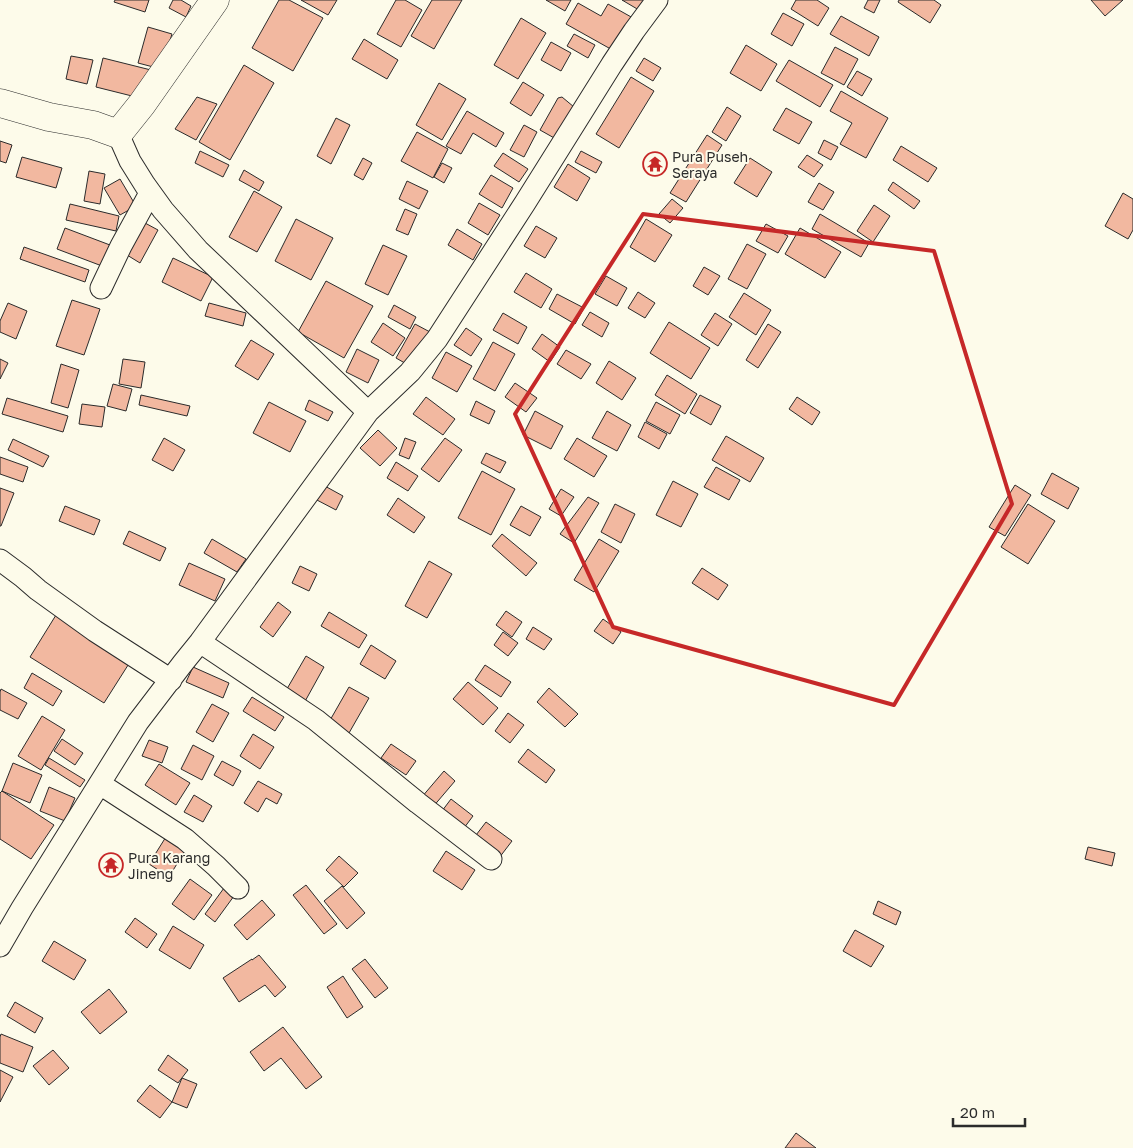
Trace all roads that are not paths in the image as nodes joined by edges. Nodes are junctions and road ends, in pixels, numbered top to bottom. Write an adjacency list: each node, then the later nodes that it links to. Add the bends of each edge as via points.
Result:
1 (215, 0): 4 (street)
2 (657, 0): 7 (street, via 612,64 437,339 410,372)
3 (0, 103): 4 (street)
4 (118, 134): 5 (street)
5 (150, 193): 6 (street); 7 (street, via 198,250)
6 (101, 288)
7 (368, 412): 9 (street)
8 (0, 560): 10 (street, via 88,626)
9 (200, 642): 10 (street); 12 (street, via 316,720)
10 (171, 680): 11 (street, via 138,722)
11 (100, 784): 13 (street, via 185,839); 14 (street)
12 (491, 858)
13 (238, 888)
14 (0, 946)

